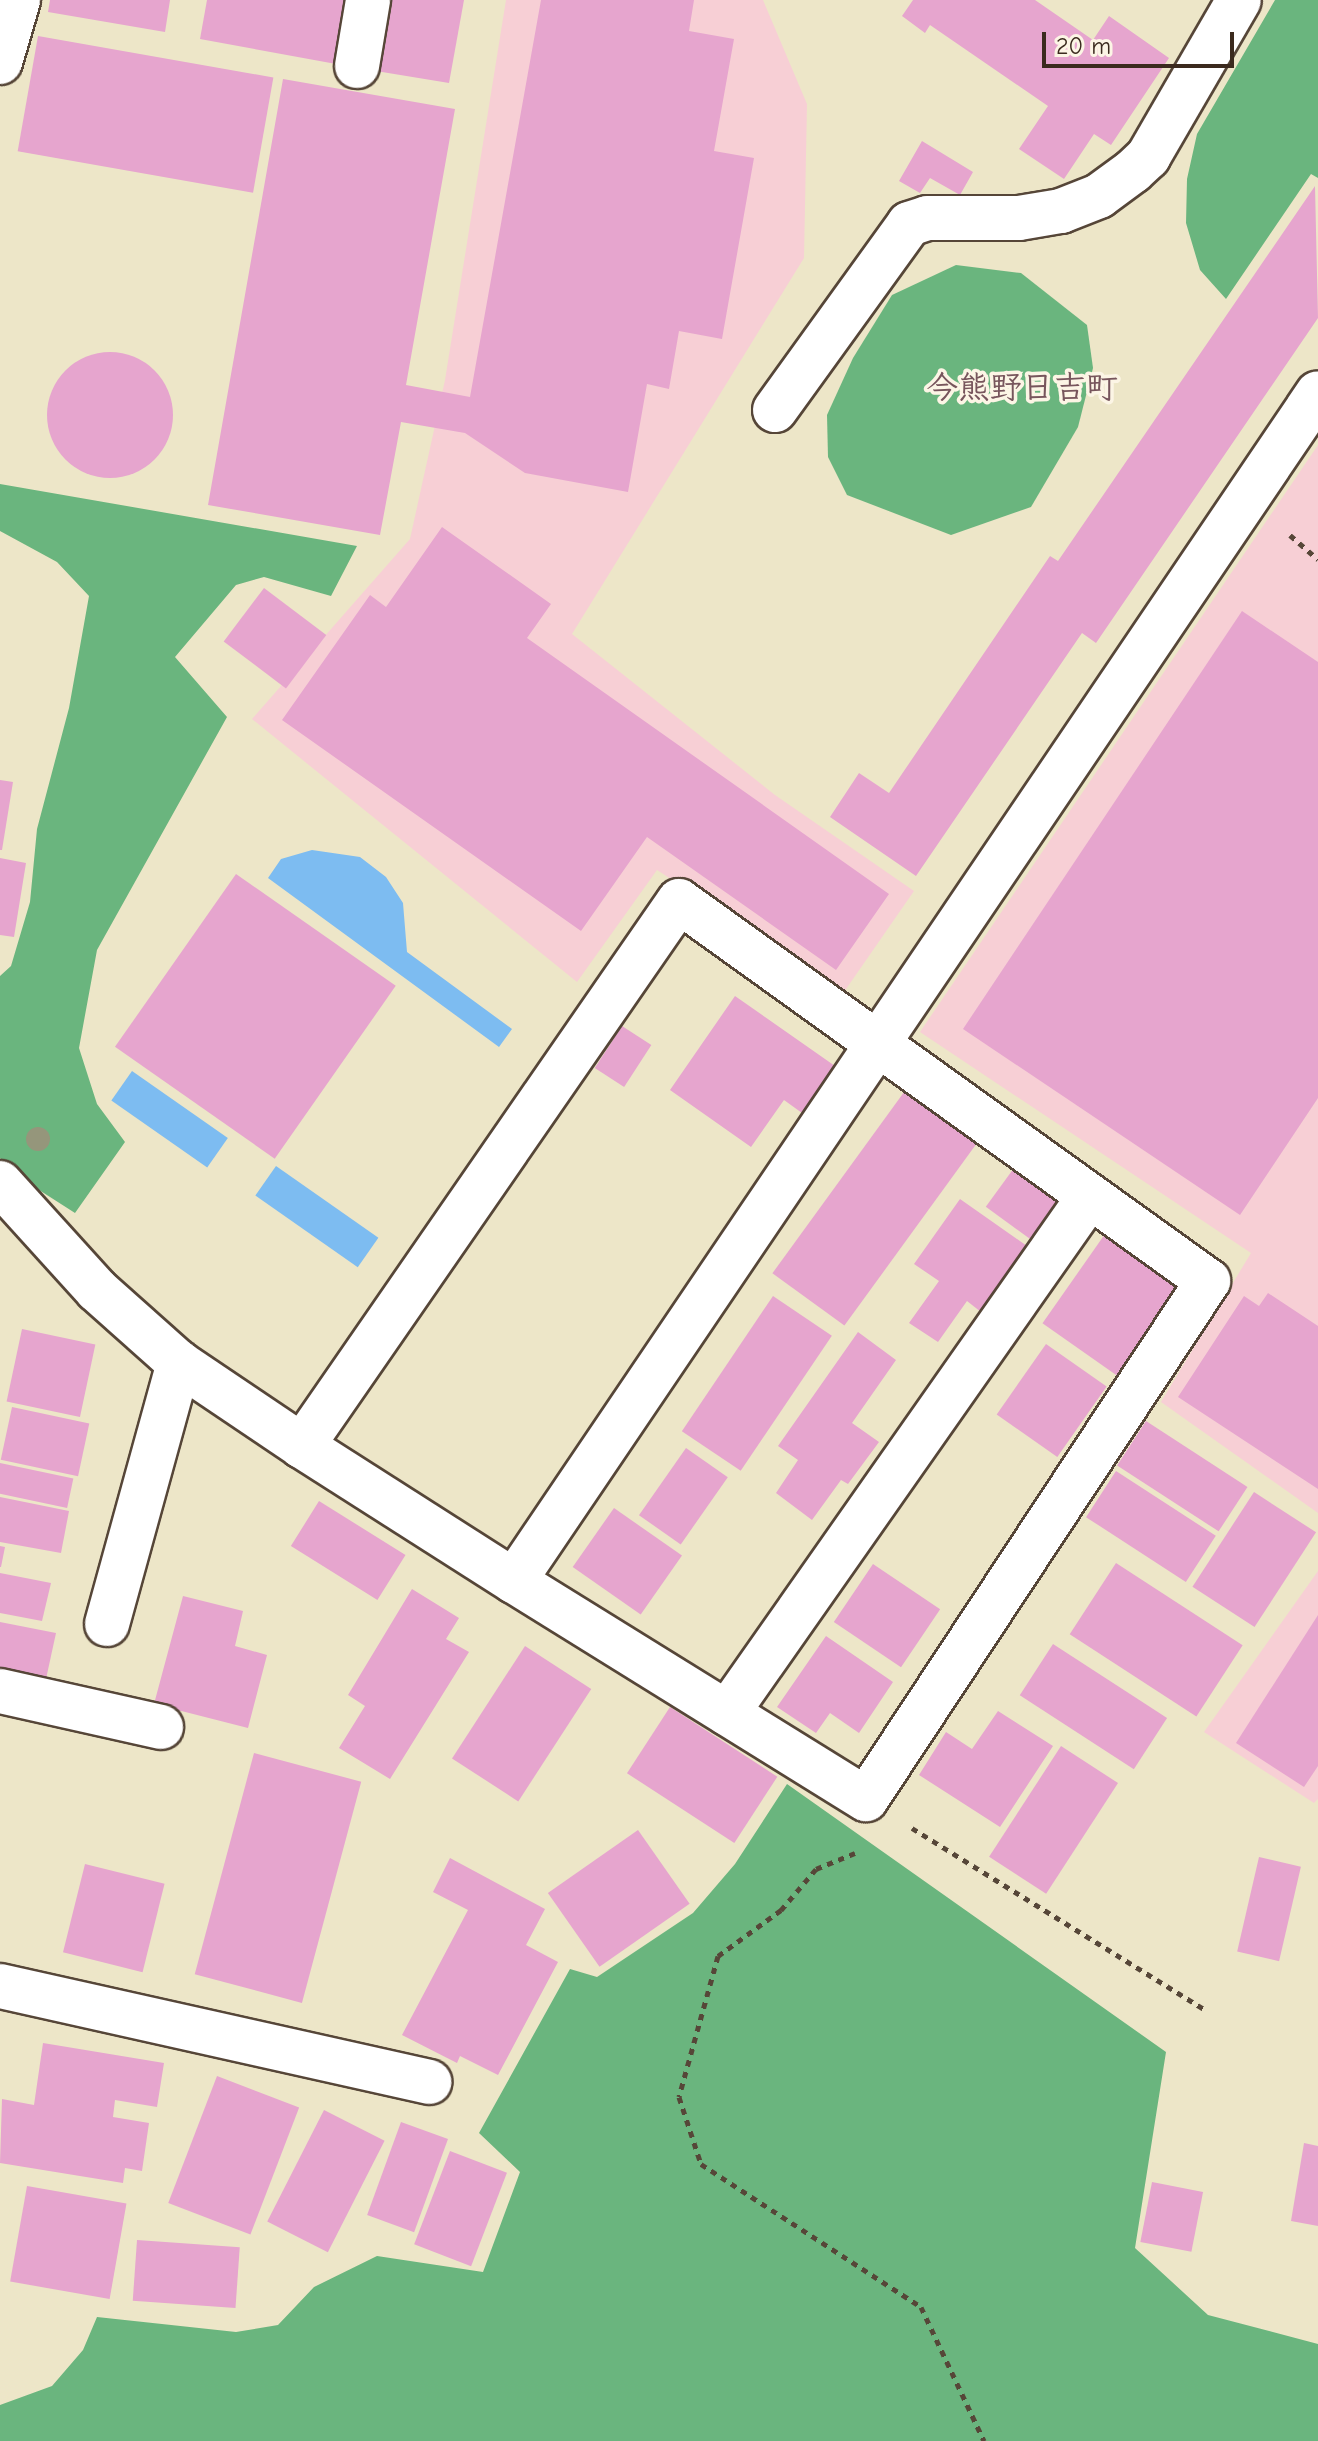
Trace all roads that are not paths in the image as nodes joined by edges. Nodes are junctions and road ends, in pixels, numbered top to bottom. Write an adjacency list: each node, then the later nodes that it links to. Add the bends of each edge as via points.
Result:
1 (368, 0): 3 (street)
2 (1239, 0): 5 (street, via 1148,157 1133,171 1099,196 1061,211 1019,218 927,218 909,224)
3 (357, 66)
4 (1318, 393): 6 (street)
5 (775, 410)
6 (878, 1044): 8 (street); 10 (street, via 679,901); 11 (street)
7 (0, 1183): 9 (street, via 97,1290)
8 (1089, 1197): 14 (street); 14 (street, via 1208,1281 866,1799)
9 (179, 1363): 10 (street); 12 (street)
10 (302, 1446): 11 (street)
11 (514, 1581): 14 (street)
12 (107, 1624)
13 (0, 1691): 15 (street)
14 (727, 1713)
15 (161, 1727)
16 (0, 1986): 17 (street)
17 (429, 2082)

